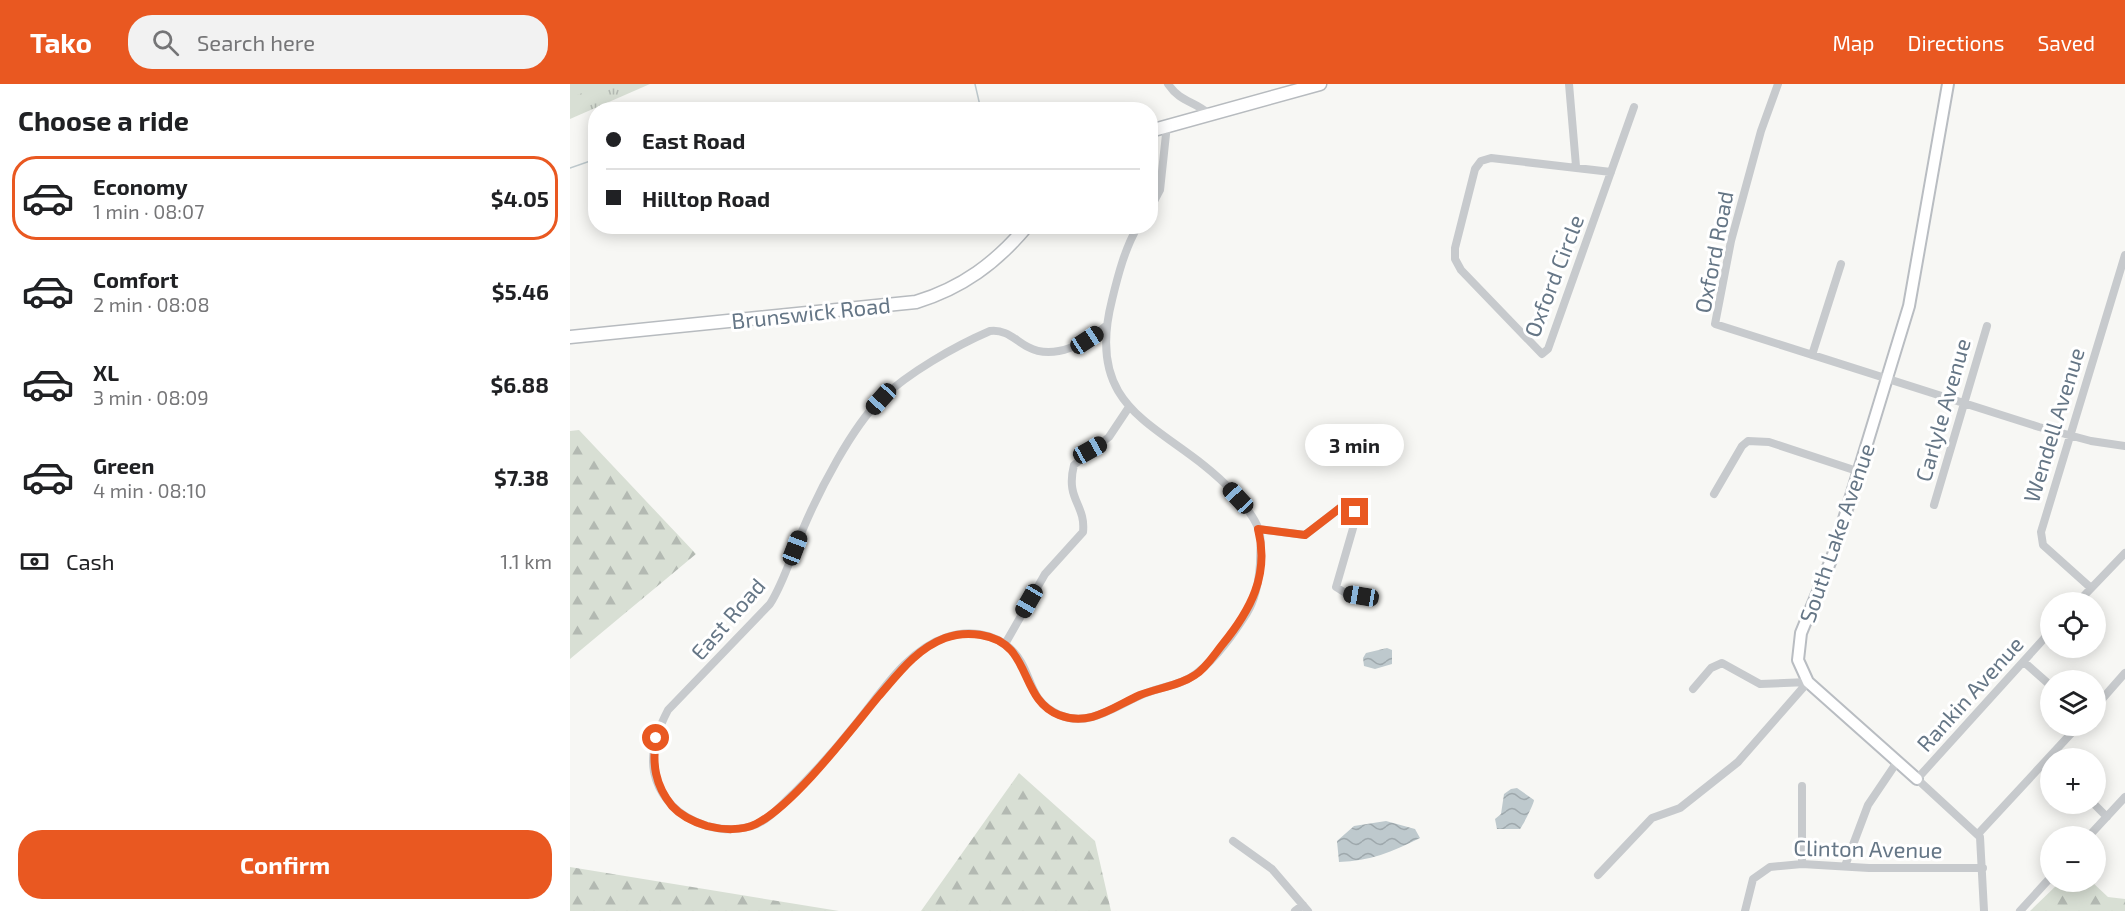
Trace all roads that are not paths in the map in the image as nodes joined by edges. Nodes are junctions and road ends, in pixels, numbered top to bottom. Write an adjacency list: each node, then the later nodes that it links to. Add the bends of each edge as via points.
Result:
1 (1168, 84): 7 (street, via 1180,99)
2 (1320, 84): 7 (main road)
3 (1569, 84): 10 (street)
4 (1778, 84): 20 (street, Oxford Road, via 1731,241 1714,321 1719,326)
5 (1948, 84): 21 (street, South Lake Avenue, via 1910,306)
6 (1634, 107): 11 (street, Oxford Circle)
7 (1209, 114): 8 (main road)
8 (1167, 125): 9 (main road); 12 (street)
9 (1158, 128)
10 (1576, 166): 11 (street, Oxford Circle); 11 (street, Oxford Circle, via 1491,158 1481,161 1475,169 1455,248 1455,260 1461,270 1542,354 1548,349)
11 (1611, 172)
12 (1158, 194)
13 (1021, 234): 19 (main road, Brunswick Road, via 976,275 916,302)
14 (1134, 234): 17 (street)
15 (2125, 255): 24 (street, Wendell Avenue)
16 (1841, 264): 20 (street)
17 (1107, 325): 23 (street, via 1108,368); 34 (street, East Road, via 1087,340 1055,352 1033,350 1004,332 990,331 905,381 871,410 811,512 782,585 748,628 668,710 656,738 657,781 674,807 696,823 723,829 754,825 815,771 903,667 923,649 959,634 986,635)
18 (1987, 326): 22 (street, Carlyle Avenue)
19 (570, 337)
20 (1812, 355): 21 (street, Oxford Road)
21 (1888, 379): 22 (street, Oxford Road); 26 (street, South Lake Avenue)
22 (1965, 403): 24 (street, Oxford Road); 28 (street, Carlyle Avenue)
23 (1129, 407): 29 (street, via 1144,423 1225,483); 34 (street, via 1109,437 1074,465 1070,488 1081,513 1083,532 1045,574)
24 (2068, 435): 25 (street, Oxford Road); 31 (street, Wendell Avenue, via 2041,541)
25 (2125, 446)
26 (1860, 472): 27 (street, via 1769,442 1748,441); 39 (street, South Lake Avenue, via 1833,555 1801,633 1798,660)
27 (1714, 494)
28 (1934, 505)
29 (1258, 529): 33 (street, via 1305,535 1340,508 1350,507 1356,518 1336,587); 34 (street, via 1259,578 1250,608 1204,668 1183,681 1137,697 1103,715 1067,717 1037,699 1023,665)
30 (2125, 553): 31 (street)
31 (2091, 588): 32 (street)
32 (2087, 592)
33 (1361, 596)
34 (1005, 644)
35 (2040, 644): 36 (street, Rankin Avenue)
36 (2024, 662): 38 (street); 46 (street, Rankin Avenue)
37 (2125, 673): 41 (street)
38 (2040, 677)
39 (1808, 682): 40 (street, via 1760,684 1722,663 1711,668); 44 (street, South Lake Avenue); 57 (street, via 1738,762 1680,808 1652,818)
40 (1693, 688)
41 (2106, 695)
42 (2070, 736): 43 (street)
43 (2060, 748)
44 (1897, 762): 46 (street, South Lake Avenue); 55 (street, via 1868,804)
45 (2040, 770): 52 (street)
46 (1917, 779): 52 (street, South Lake Avenue)
47 (1802, 786): 54 (street)
48 (2125, 797): 50 (street)
49 (2104, 814): 50 (street)
50 (2107, 817): 51 (street)
51 (2098, 826)
52 (1978, 834): 56 (street)
53 (1233, 841): 59 (street, via 1272,869)
54 (1802, 864): 55 (street, Clinton Avenue); 61 (street, Clinton Avenue, via 1770,867 1758,874 1750,884)
55 (1845, 866): 56 (street, Clinton Avenue)
56 (1983, 868): 62 (street)
57 (1598, 875)
58 (2040, 889): 63 (street)
59 (1305, 908): 60 (street)
60 (1294, 911)
61 (1745, 911)
62 (1984, 911)
63 (2020, 911)

